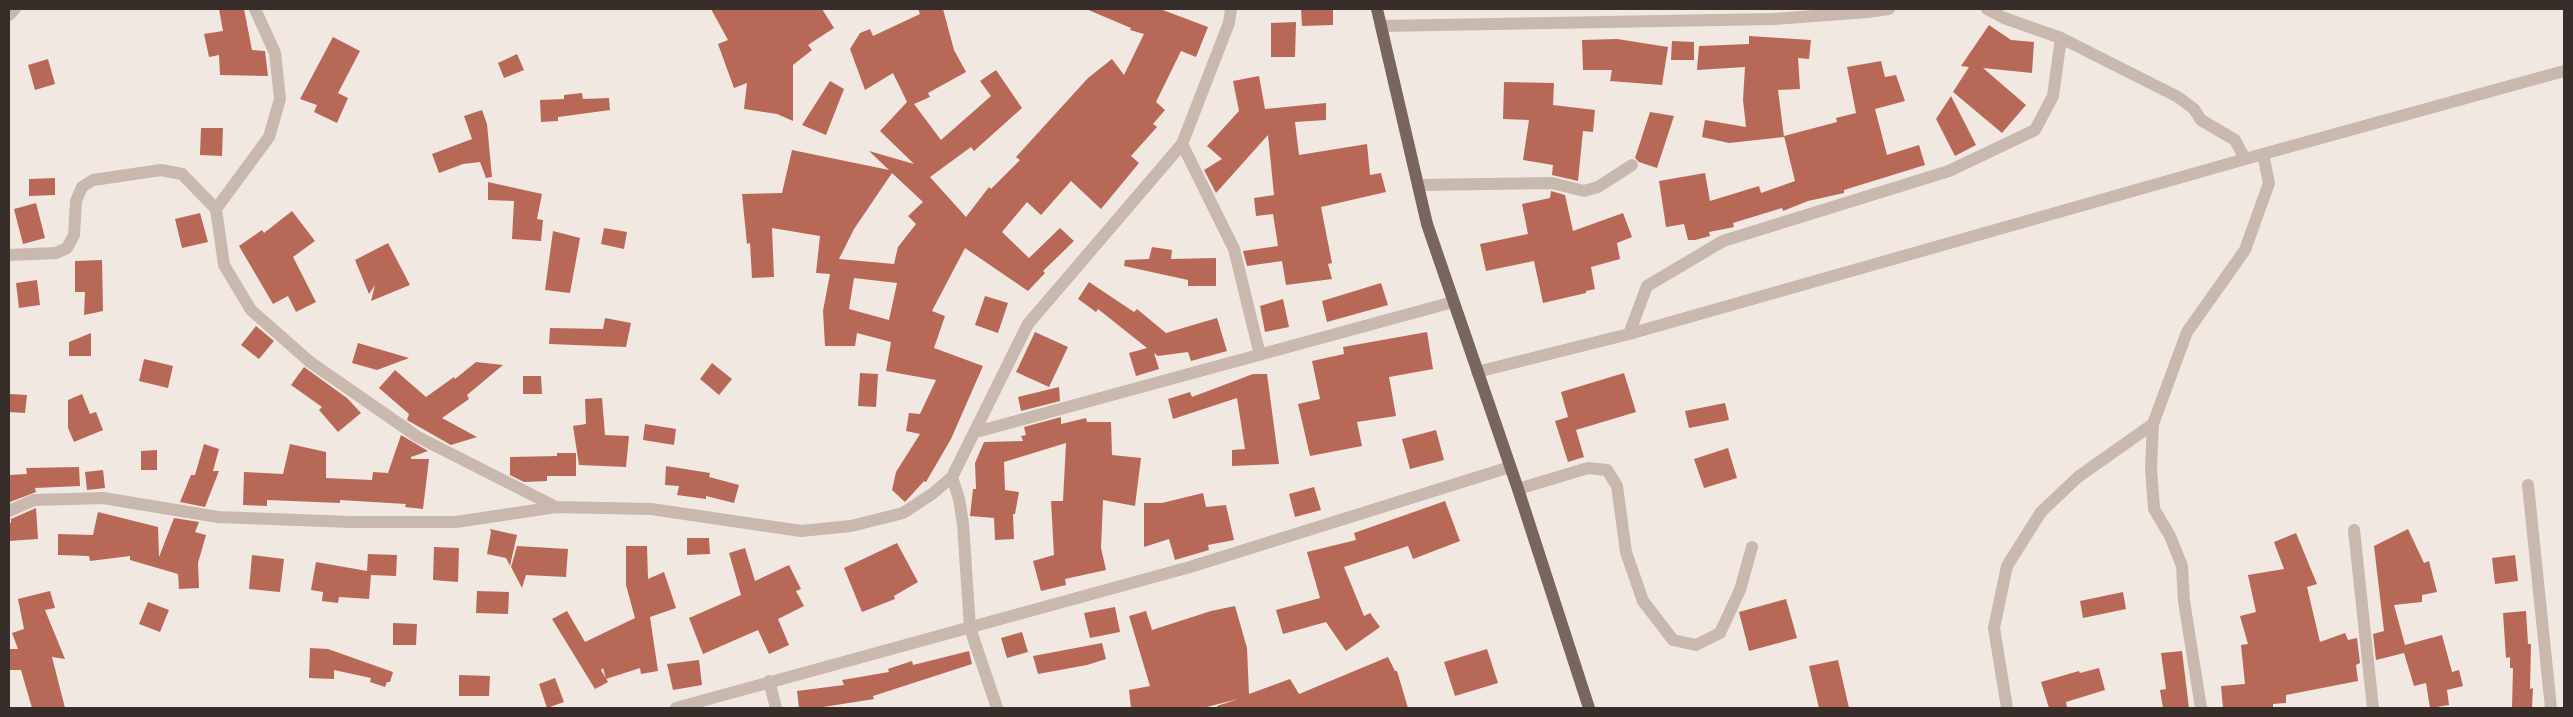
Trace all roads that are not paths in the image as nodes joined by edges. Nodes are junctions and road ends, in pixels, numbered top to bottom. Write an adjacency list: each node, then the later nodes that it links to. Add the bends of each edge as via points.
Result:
1 (15, 9): 7 (street)
2 (256, 9): 16 (street, via 275,53 280,99 269,137)
3 (1231, 9): 11 (street, via 1229,23)
4 (1377, 9): 8 (main road)
5 (1889, 9): 8 (street, via 1774,19)
6 (1987, 9): 9 (street)
7 (9, 15)
8 (1381, 26): 15 (main road)
9 (2061, 38): 13 (street, via 2178,97 2194,109 2201,120 2234,140); 19 (street, via 2053,96 2035,130 1949,171 1723,241 1647,286)
10 (2564, 71): 12 (street)
11 (1182, 144): 20 (street, via 1234,249); 23 (street, via 1028,324)
12 (2263, 154): 13 (street); 22 (street, via 2269,184 2245,250 2187,332)
13 (2244, 159): 19 (street)
14 (1632, 165): 15 (street, via 1598,187 1584,190 1552,184)
15 (1419, 185): 18 (main road, via 1427,224)
16 (216, 208): 17 (street, via 182,174 161,170 93,180 82,187 76,201 74,235 67,248 56,253); 28 (street, via 224,264 251,310 310,362 418,437)
17 (9, 254)
18 (1453, 302): 20 (street); 21 (main road)
19 (1629, 334): 21 (street)
20 (1260, 355): 23 (street)
21 (1477, 372): 24 (main road)
22 (2153, 424): 38 (street, via 2078,478 2041,512 2007,566 1994,628); 39 (street, via 2151,468 2154,509 2182,566 2184,601)
23 (976, 432): 25 (street)
24 (1510, 467): 27 (main road); 32 (street, via 1190,567)
25 (952, 478): 28 (street, via 903,513 851,526 801,531 651,509); 32 (street, via 963,524)
26 (2528, 485): 41 (street)
27 (1518, 489): 31 (street, via 1588,468 1606,470 1617,486 1626,552 1643,601 1673,640 1696,645 1720,633 1740,590); 37 (main road)
28 (556, 508): 29 (street, via 456,522 218,517 103,498 34,500)
29 (9, 511)
30 (2354, 530): 40 (street)
31 (1752, 547)
32 (970, 628): 33 (street); 36 (street)
33 (769, 681): 34 (street); 35 (street)
34 (676, 708)
35 (776, 708)
36 (997, 708)
37 (1589, 708)
38 (2008, 708)
39 (2201, 708)
40 (2373, 708)
41 (2551, 708)

